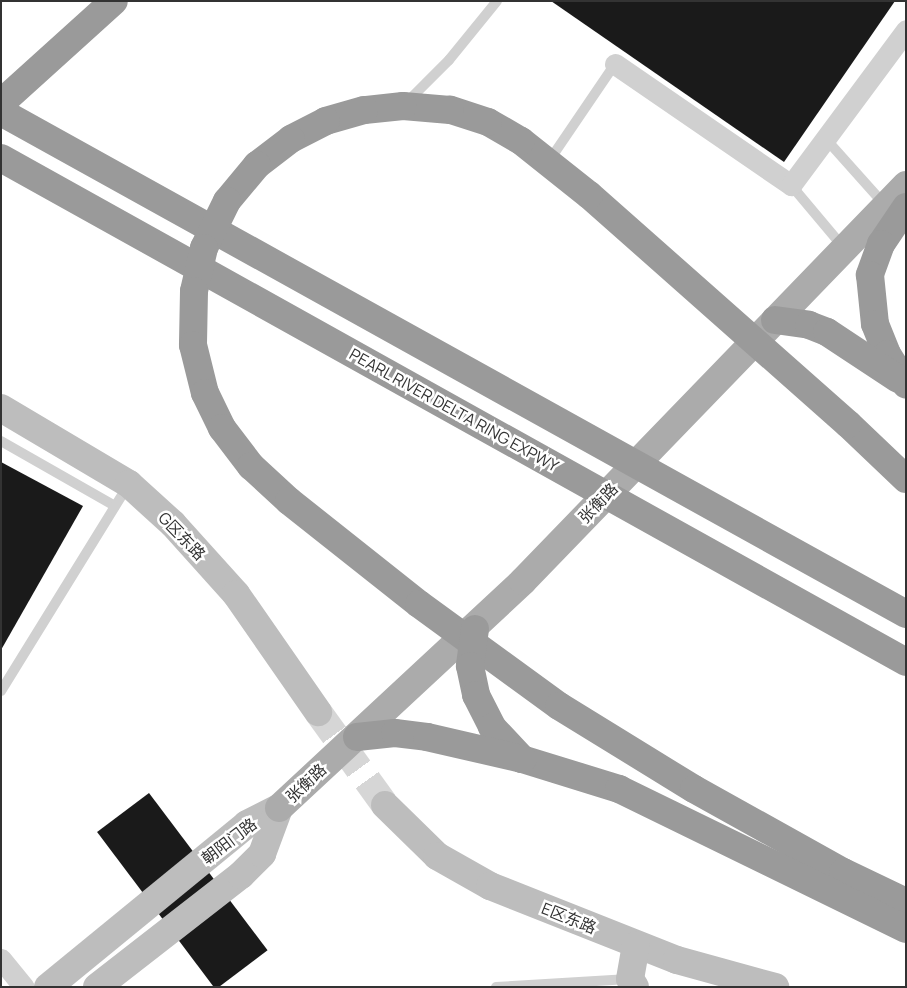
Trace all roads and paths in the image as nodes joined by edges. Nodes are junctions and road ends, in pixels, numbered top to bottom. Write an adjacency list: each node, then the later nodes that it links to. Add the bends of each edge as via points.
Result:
1 (114, 1): 5 (highway, via 25,85)
2 (497, 1): 6 (lane, via 449,60)
3 (906, 30): 8 (street)
4 (615, 64): 10 (lane); 11 (street)
5 (1, 103)
6 (403, 106): 10 (highway, via 450,110 488,122); 30 (highway, via 354,112 326,121 291,139 257,165 228,201 204,248 194,291 193,346 205,393 222,428 251,466 289,501 419,604 559,706 694,789 842,872)
7 (1, 112): 21 (highway)
8 (825, 138): 11 (street); 13 (lane)
9 (1, 158): 23 (highway, PEARL RIVER DELTA RING EXPWY)
10 (548, 162): 19 (highway, via 848,424)
11 (791, 185): 14 (lane)
12 (906, 185): 13 (main road, 张衡路)
13 (896, 207): 14 (main road, 张衡路); 16 (highway, via 870,275 875,324 887,354)
14 (844, 248): 15 (main road, 张衡路)
15 (775, 320): 16 (highway, via 809,325 827,332); 22 (main road, 张衡路)
16 (906, 384)
17 (1, 408): 20 (street, G区东路)
18 (1, 441): 20 (lane)
19 (906, 479)
20 (122, 495): 24 (lane); 25 (street, G区东路, via 173,524 236,594)
21 (906, 614)
22 (475, 628): 26 (main road, 张衡路); 27 (highway, via 470,666 476,694 492,727)
23 (906, 662)
24 (1, 690)
25 (318, 712)
26 (357, 737): 27 (highway, via 395,733 411,735); 29 (main road, 张衡路)
27 (522, 758): 31 (highway, via 619,789)
28 (385, 805): 32 (street, E区东路, via 437,856 490,886)
29 (279, 808): 36 (street, 朝阳门路, via 247,824); 37 (street, 朝阳门路, via 262,854 242,875)
30 (906, 902)
31 (906, 929)
32 (636, 946): 34 (street); 39 (street, E区东路)
33 (1, 959): 35 (street)
34 (632, 983): 38 (lane)
35 (24, 987)
36 (48, 987)
37 (97, 987)
38 (496, 987)
39 (775, 987)

